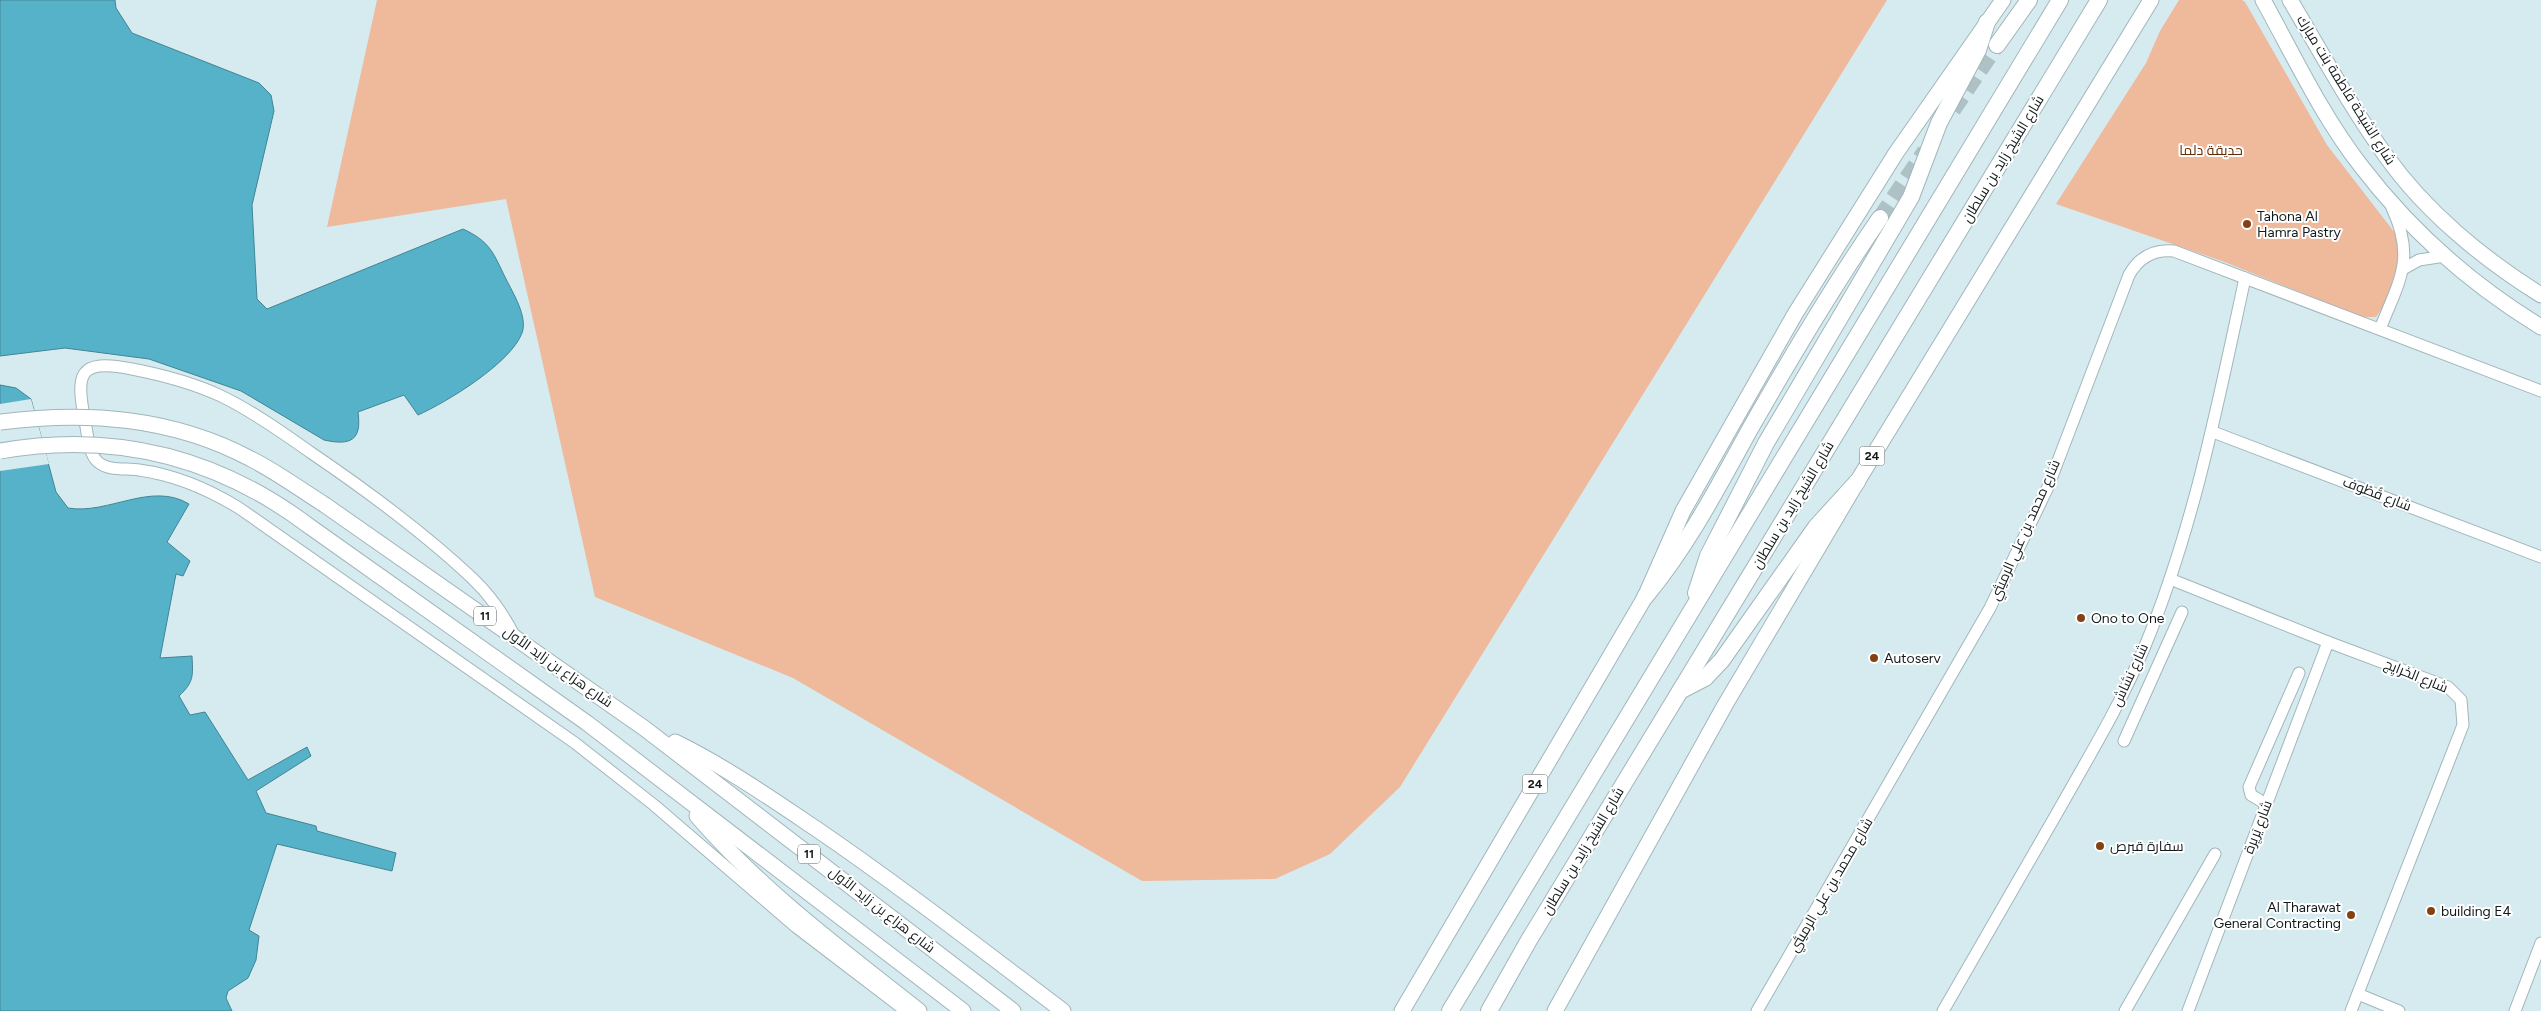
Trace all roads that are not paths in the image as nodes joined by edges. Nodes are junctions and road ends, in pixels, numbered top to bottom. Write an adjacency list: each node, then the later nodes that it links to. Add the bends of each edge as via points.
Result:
1 (2003, 0): 9 (main road)
2 (2029, 0): 11 (highway)
3 (2060, 0): 28 (highway)
4 (2099, 0): 35 (highway, شارع الشيخ زايد بن سلطان)
5 (2151, 0): 24 (main road, 24)
6 (2263, 0): 12 (main road, شارع الشيخة فاطمة بنت مبارك, via 2336,129)
7 (2290, 0): 10 (main road, شارع الشيخة فاطمة بنت مبارك)
8 (2298, 0): 10 (main road)
9 (1987, 22): 27 (main road, via 1896,153 1795,314 1683,511); 28 (highway, via 1978,50 1939,123 1911,197 1793,394 1719,532 1702,571)
10 (2305, 25): 17 (main road, شارع الشيخة فاطمة بنت مبارك, via 2365,125 2406,181 2484,255)
11 (1996, 45)
12 (2387, 197): 14 (main road, شارع الشيخة فاطمة بنت مبارك); 15 (street, via 2402,230)
13 (1880, 218): 27 (highway, 24, via 1819,311 1688,539)
14 (2445, 256): 15 (street, via 2419,260); 18 (main road, شارع الشيخة فاطمة بنت مبارك, via 2491,294)
15 (2403, 269): 19 (street)
16 (2245, 278): 19 (street, شارع محمد بن علي الرميثي); 22 (street, شارع نشاش); 54 (street, شارع محمد بن علي الرميثي, via 2166,250 2151,253 2133,268 2048,486 1990,608)
17 (2541, 295)
18 (2541, 327)
19 (2380, 329): 20 (street, شارع محمد بن علي الرميثي)
20 (2541, 391)
21 (0, 422): 30 (main road, شارع هزاع بن زايد الأول / 11, bridge, via 77,416 124,419 169,427 212,441 246,456 325,505)
22 (2213, 432): 25 (street, شارع قُطُوف); 26 (street, شارع نشاش)
23 (0, 452): 40 (main road, شارع هزاع بن زايد الأول / 11, bridge, via 44,445 93,444 165,455 237,481 271,499 587,723)
24 (1857, 482): 35 (highway, via 1821,520 1722,660 1705,678); 53 (main road, 24, via 1725,705)
25 (2541, 556)
26 (2170, 578): 31 (street, شارع الخَرايِج); 32 (street, شارع نشاش)
27 (1645, 597): 50 (main road, 24)
28 (1695, 604): 51 (highway)
29 (2182, 612): 34 (street)
30 (515, 637): 38 (main road, شارع هزاع بن زايد الأول / 11); 46 (street, via 492,600 461,568 362,488 260,419 204,389 147,371 103,365 92,368 81,379 79,391 91,452 97,462 172,476 239,508 575,743 654,804 796,927)
31 (2328, 642): 37 (street, شارع يَريِرة); 44 (street, شارع الخَرايِج, via 2448,687 2462,700 2463,725)
32 (2136, 666): 34 (street); 55 (street, شارع نشاش, via 2102,735)
33 (2300, 673): 36 (street)
34 (2154, 674): 39 (street)
35 (1680, 691): 52 (highway, شارع الشيخ زايد بن سلطان)
36 (2283, 711): 37 (street); 41 (street, via 2249,787 2251,795)
37 (2298, 721): 41 (street, شارع يَريِرة)
38 (644, 728): 48 (main road, شارع هزاع بن زايد الأول / 11); 49 (main road, via 707,759 767,795 908,893)
39 (2124, 741)
40 (679, 794): 45 (main road, شارع هزاع بن زايد الأول / 11); 47 (main road, via 760,882)
41 (2266, 804): 57 (street, شارع يَريِرة)
42 (2215, 854): 56 (street)
43 (2541, 943): 60 (street)
44 (2358, 994): 58 (street, شارع الخَرايِج); 59 (street)
45 (957, 1007)
46 (906, 1011)
47 (919, 1011)
48 (1013, 1011)
49 (1063, 1011)
50 (1402, 1011)
51 (1450, 1011)
52 (1489, 1011)
53 (1555, 1011)
54 (1757, 1011)
55 (1943, 1011)
56 (2125, 1011)
57 (2188, 1011)
58 (2352, 1011)
59 (2399, 1011)
60 (2515, 1011)

